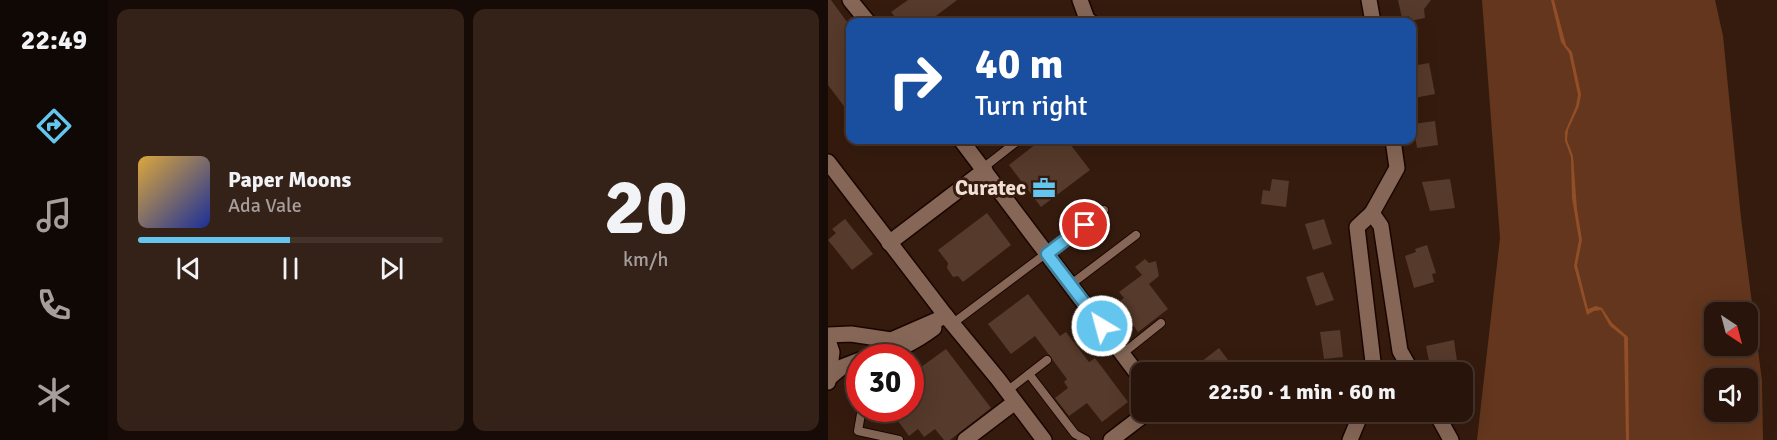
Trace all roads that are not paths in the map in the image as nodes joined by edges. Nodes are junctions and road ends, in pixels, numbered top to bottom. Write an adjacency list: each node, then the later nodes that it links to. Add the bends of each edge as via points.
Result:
1 (1080, 0): 5 (street)
2 (1369, 0): 6 (street)
3 (857, 2): 4 (street)
4 (866, 18)
5 (1087, 18)
6 (1372, 18)
7 (964, 144): 11 (street)
8 (1014, 144): 11 (lane)
9 (1394, 144): 13 (street, via 1397,168)
10 (828, 162): 15 (street)
11 (984, 169): 15 (street); 16 (street)
12 (1104, 210): 16 (lane)
13 (1372, 213): 25 (street, via 1357,227); 26 (street, via 1382,226 1400,351)
14 (1136, 235): 17 (lane)
15 (890, 243): 18 (street)
16 (1047, 254): 17 (street); 18 (lane)
17 (1070, 285): 23 (street)
18 (949, 320): 20 (street, via 891,340); 22 (street); 31 (street)
19 (1161, 323): 23 (lane)
20 (828, 335)
21 (828, 340): 30 (street, via 832,352)
22 (912, 344)
23 (1122, 354): 28 (street)
24 (1047, 360): 29 (lane)
25 (1373, 362)
26 (1406, 362)
27 (846, 365): 30 (street)
28 (1131, 366)
29 (1029, 374): 31 (lane); 39 (lane, via 1075,434)
30 (828, 380)
31 (1011, 397): 37 (street); 38 (street)
32 (859, 422): 36 (lane, via 858,430)
33 (1135, 422): 40 (street)
34 (1357, 422): 41 (street)
35 (1441, 422): 42 (street)
36 (899, 440)
37 (965, 440)
38 (1044, 440)
39 (1086, 440)
40 (1112, 440)
41 (1350, 440)
42 (1451, 440)

